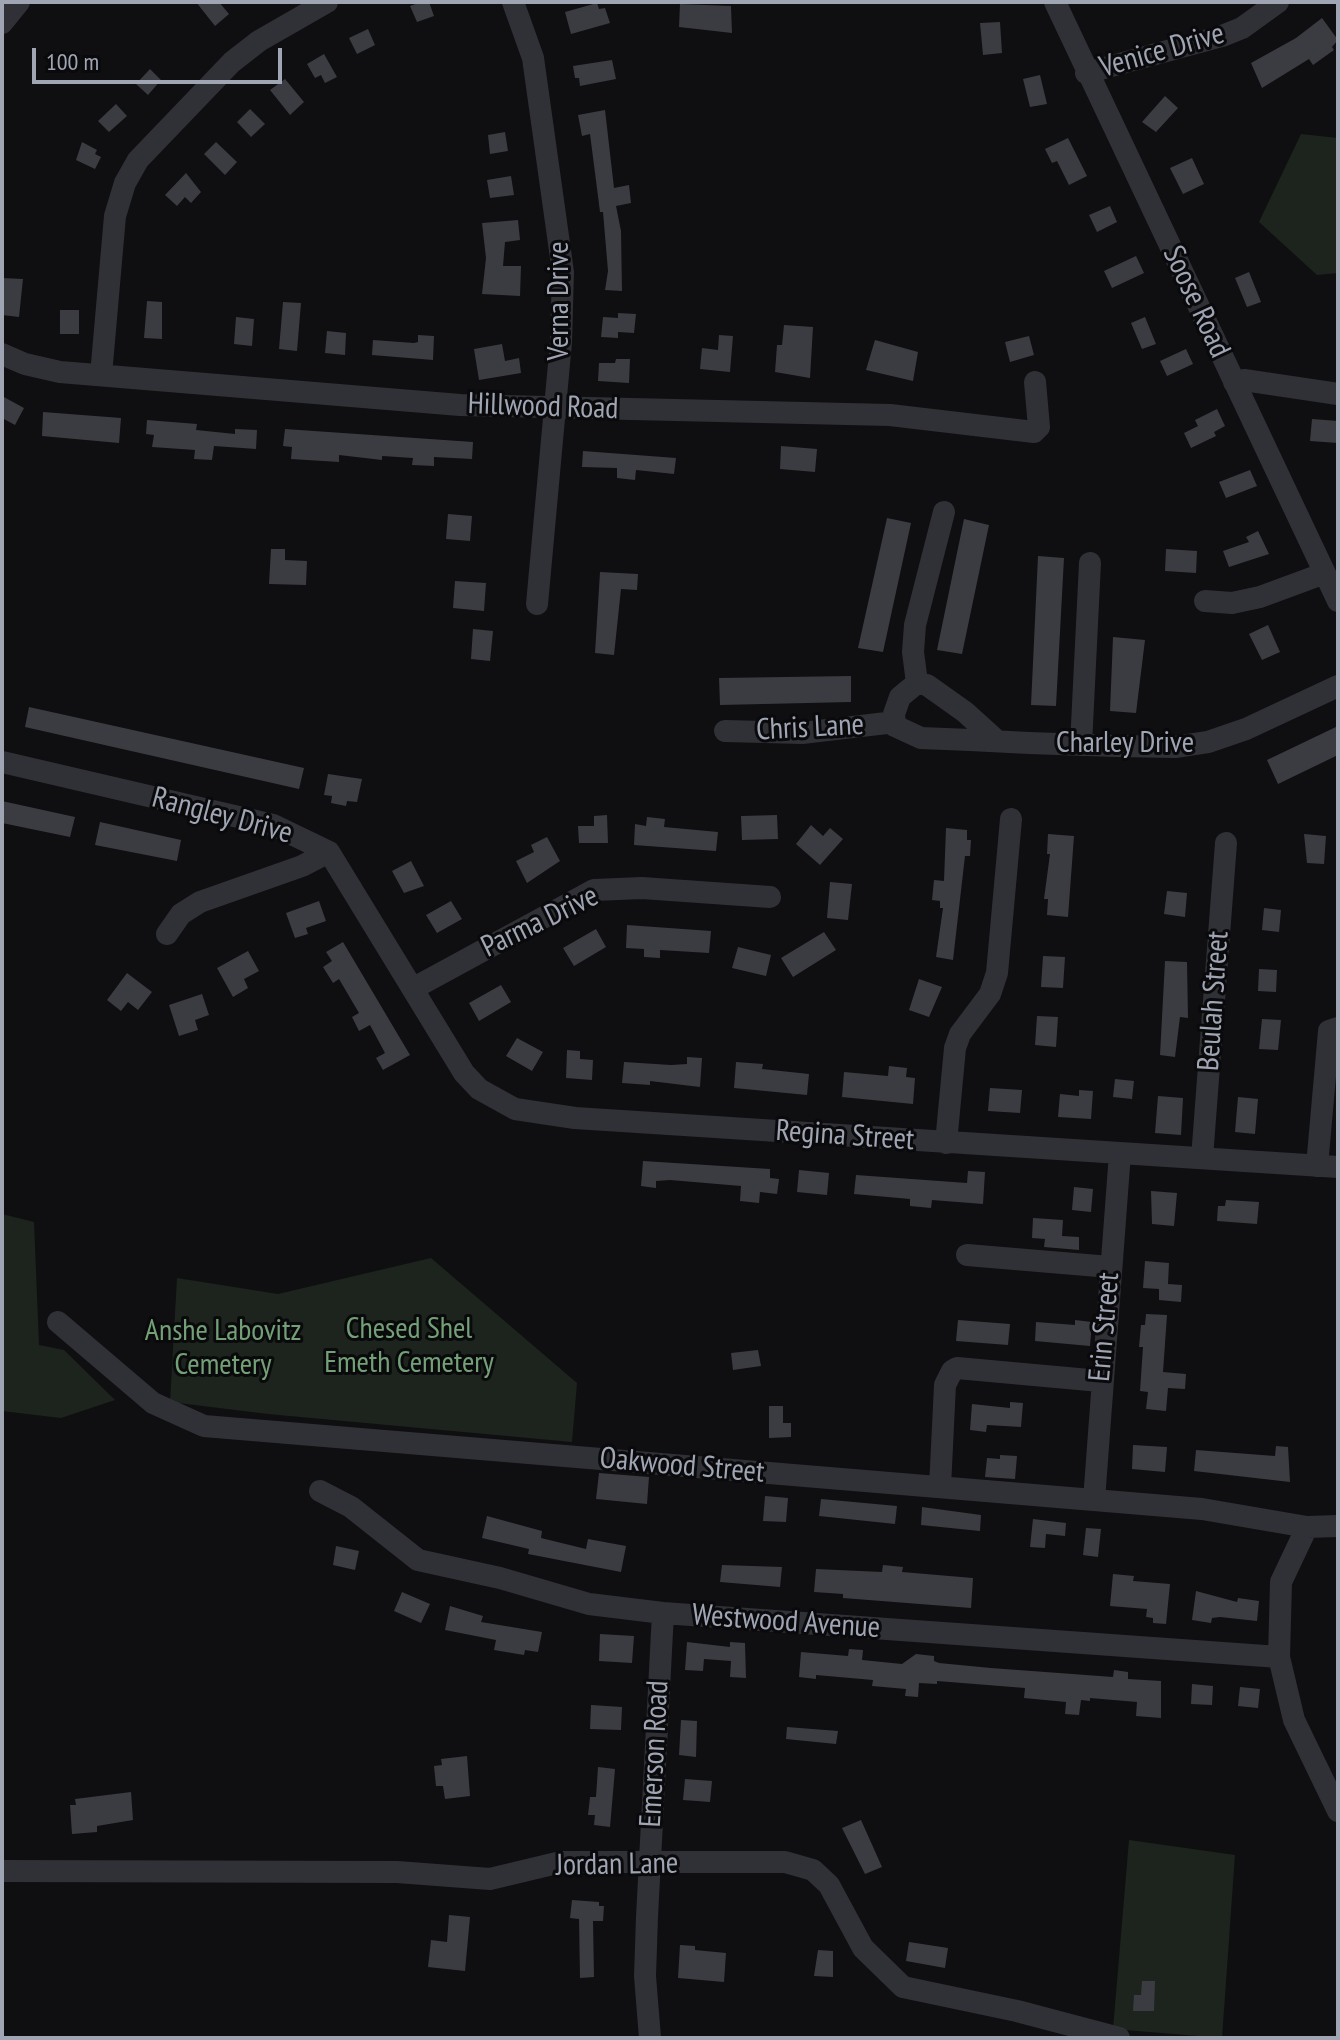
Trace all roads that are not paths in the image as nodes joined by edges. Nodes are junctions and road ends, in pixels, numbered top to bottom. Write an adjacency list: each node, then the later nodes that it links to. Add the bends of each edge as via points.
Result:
1 (19, 2): 6 (street)
2 (327, 2): 9 (street, via 232,62 138,160 115,216)
3 (513, 2): 13 (street, Verna Drive, via 533,58 562,249 561,342)
4 (1055, 2): 7 (street, Soose Road)
5 (1278, 2): 7 (street, Venice Drive, via 1222,36)
6 (2, 23)
7 (1086, 73): 11 (street, Soose Road)
8 (2, 354): 9 (street, Hillwood Road, via 44,369)
9 (101, 375): 13 (street, Hillwood Road, via 460,405)
10 (1035, 382): 13 (street, Hillwood Road, via 1039,427 1034,432 890,415)
11 (1234, 382): 12 (street); 16 (street, Soose Road)
12 (1338, 394)
13 (553, 407): 19 (street, Verna Drive)
14 (944, 512): 20 (street, via 915,625)
15 (1090, 563): 25 (street)
16 (1325, 573): 17 (street, via 1260,597); 18 (street, Soose Road)
17 (1205, 601)
18 (1338, 601)
19 (537, 604)
20 (917, 683): 22 (street, via 900,697); 24 (street, via 952,701)
21 (1338, 686): 25 (street, Charley Drive, via 1208,742 1175,747)
22 (895, 722): 23 (street, Chris Lane, via 802,733); 24 (street, Charley Drive, via 921,738)
23 (725, 731)
24 (997, 741): 25 (street, Charley Drive)
25 (1081, 745)
26 (2, 762): 29 (street, Rangley Drive, via 273,825)
27 (1011, 819): 35 (street, via 997,973 990,994 955,1048)
28 (1226, 843): 37 (street, Beulah Street)
29 (329, 852): 31 (street, via 200,902 181,914); 32 (street, Rangley Drive)
30 (770, 897): 32 (street, Parma Drive, via 594,890)
31 (167, 934)
32 (414, 988): 35 (street, Regina Street, via 464,1073 479,1089 515,1109 575,1118)
33 (1338, 1028): 34 (street, via 1329,1031)
34 (1330, 1102): 38 (street)
35 (946, 1143): 36 (street, Regina Street)
36 (1120, 1153): 37 (street, Regina Street); 40 (street, Erin Street)
37 (1202, 1158): 38 (street, Regina Street)
38 (1328, 1166)
39 (967, 1255): 40 (street)
40 (1110, 1267): 42 (street, Erin Street)
41 (58, 1322): 43 (street, Oakwood Street, via 153,1403 204,1426)
42 (1100, 1381): 43 (street, via 952,1371 945,1385); 45 (street, Erin Street)
43 (940, 1487): 45 (street, Oakwood Street)
44 (320, 1491): 48 (street, Westwood Avenue, via 351,1507 418,1560 436,1567 500,1578 589,1604)
45 (1094, 1500): 47 (street, Oakwood Street, via 1244,1514)
46 (1338, 1526): 47 (street, Oakwood Street)
47 (1307, 1527): 49 (street, via 1281,1582)
48 (663, 1613): 49 (street, Westwood Avenue); 51 (street, Emerson Road)
49 (1279, 1657): 50 (street, via 1294,1720)
50 (1338, 1811)
51 (649, 1864): 52 (street, Jordan Lane, via 561,1862 490,1879 397,1872); 53 (street, Emerson Road, via 645,1976); 54 (street, Jordan Lane, via 801,1865 829,1885 863,1948 903,1987)
52 (2, 1871)
53 (650, 2038)
54 (1119, 2038)

